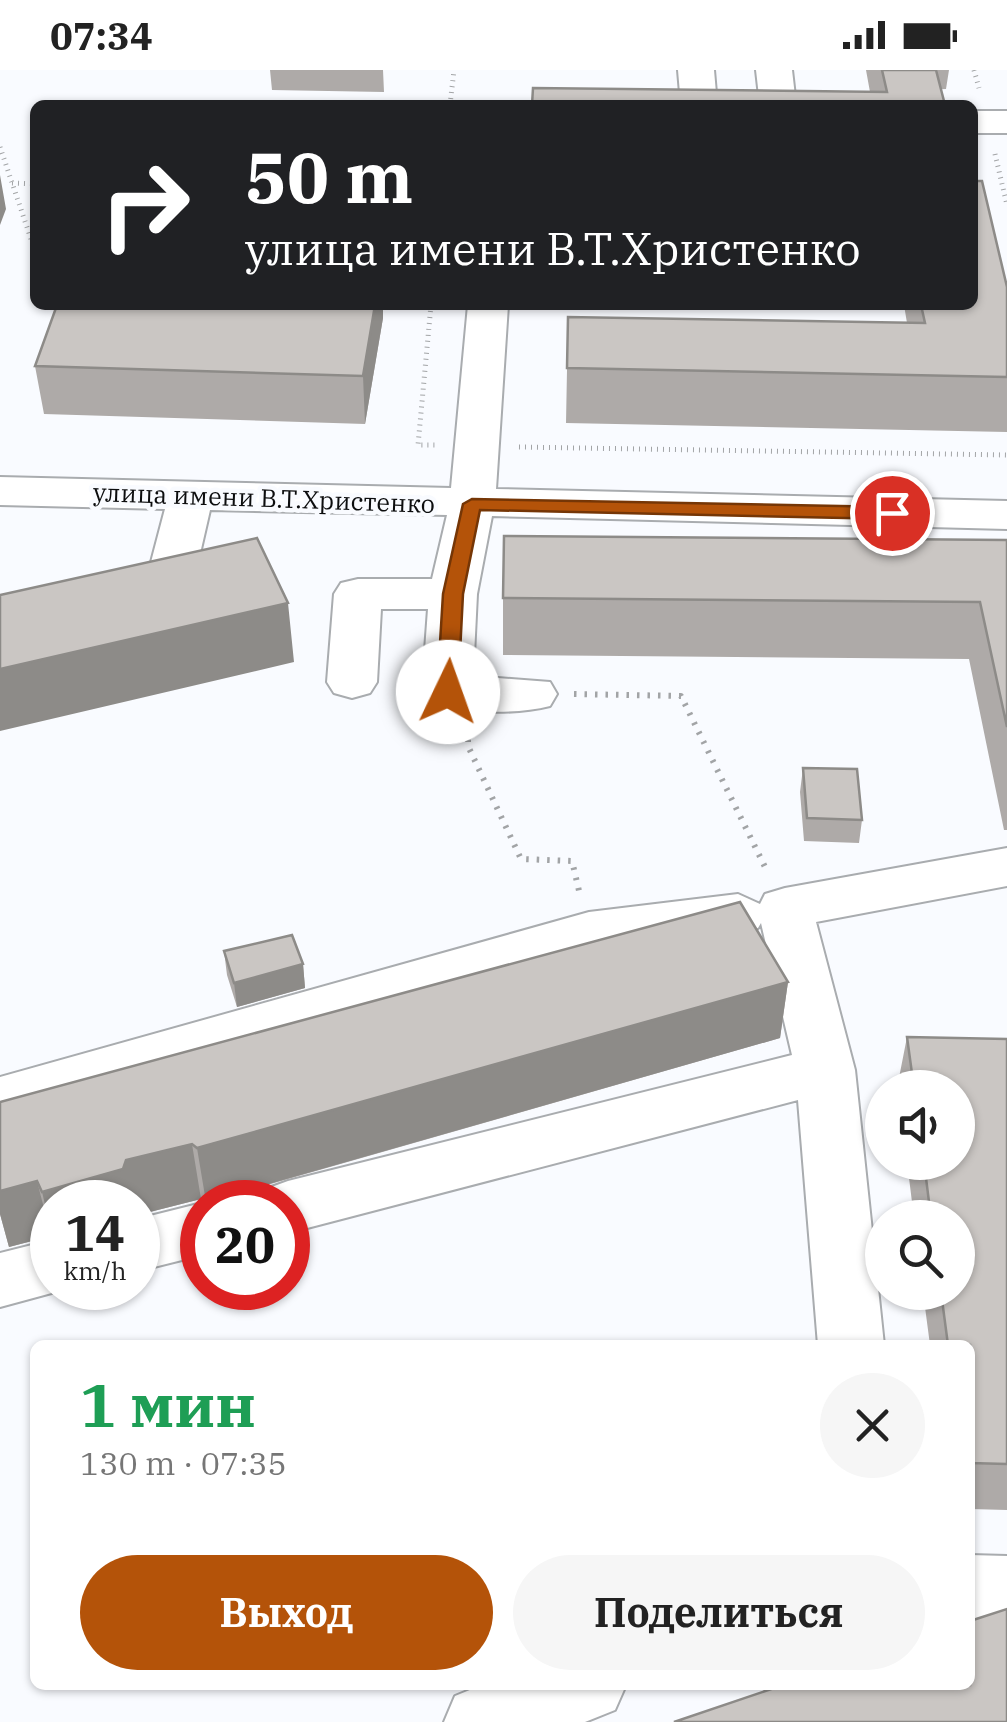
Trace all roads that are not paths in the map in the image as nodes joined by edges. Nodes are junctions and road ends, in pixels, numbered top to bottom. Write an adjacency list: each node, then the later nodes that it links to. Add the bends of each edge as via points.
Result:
1 (696, 70): 3 (street)
2 (774, 70): 4 (street)
3 (699, 100)
4 (777, 100)
5 (978, 122): 6 (street)
6 (1007, 122)
7 (488, 310): 10 (street)
8 (0, 491): 9 (street, улица имени В.Т.Христенко)
9 (191, 496): 10 (street, улица имени В.Т.Христенко); 13 (street, via 172,571 156,586)
10 (472, 504): 11 (street, улица имени В.Т.Христенко); 12 (street)
11 (1007, 515)
12 (453, 594): 14 (street, via 358,594); 15 (street, via 448,692)
13 (0, 619)
14 (352, 682)
15 (532, 694)
16 (1007, 867): 17 (street)
17 (785, 908): 18 (street); 19 (street, via 589,932)
18 (825, 1070): 20 (street); 23 (street)
19 (0, 1100)
20 (310, 1201)
21 (30, 1272): 22 (street)
22 (0, 1280)
23 (852, 1340)
24 (975, 1589): 25 (street)
25 (1007, 1590)
26 (574, 1690): 27 (street)
27 (481, 1722)

